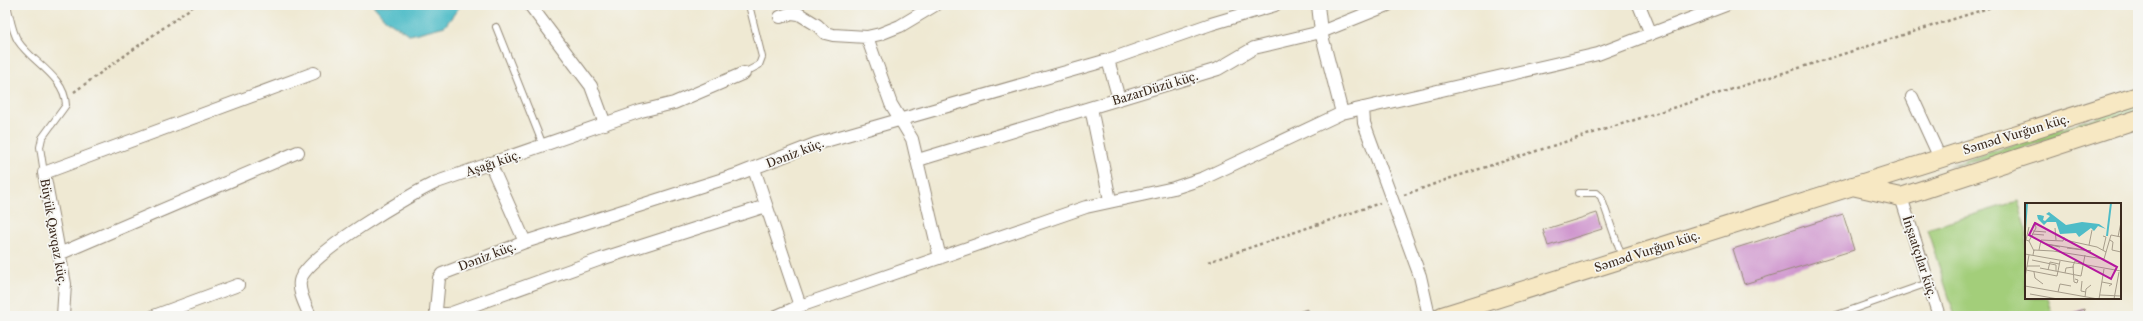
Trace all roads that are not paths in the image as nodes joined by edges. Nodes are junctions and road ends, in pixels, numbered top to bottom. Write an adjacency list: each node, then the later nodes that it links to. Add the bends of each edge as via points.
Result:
1 (7, 5): 34 (lane, via 17,40 56,80 66,98 66,104 42,138 40,146)
2 (530, 5): 26 (street, via 591,86)
3 (749, 5): 17 (lane, via 762,57 759,65)
4 (935, 5): 14 (street, via 900,26)
5 (1275, 5): 15 (street)
6 (1318, 5): 12 (street)
7 (1388, 5): 12 (street, BazarDüzü küç.)
8 (1639, 5): 13 (street)
9 (1726, 5): 13 (street)
10 (780, 16): 14 (street, via 799,14 833,36)
11 (496, 27): 27 (lane)
12 (1321, 32): 20 (street, BazarDüzü küç., via 1254,48 1218,68); 23 (street)
13 (1651, 34): 22 (street, via 1598,54)
14 (867, 37): 25 (street, via 892,104)
15 (1108, 60): 20 (street); 25 (street)
16 (314, 73): 34 (street)
17 (744, 73): 26 (street, Aşağı küç., via 674,103 640,111)
18 (2138, 96): 29 (main road, Səməd Vurğun küç.)
19 (1912, 97): 29 (street)
20 (1119, 99): 21 (street, BazarDüzü küç.)
21 (1091, 108): 30 (street, BazarDüzü küç.); 38 (street)
22 (1363, 108): 23 (street); 54 (street, via 1364,123 1420,276)
23 (1342, 113): 38 (street, via 1204,178 1174,188)
24 (2138, 119): 37 (main road, Səməd Vurğun küç.)
25 (902, 120): 30 (street, via 912,139); 32 (street, Dəniz küç., via 815,144)
26 (605, 124): 27 (street, Aşağı küç.)
27 (543, 145): 31 (street, Aşağı küç.)
28 (298, 152): 41 (street)
29 (1940, 158): 33 (main road, Səməd Vurğun küç.)
30 (918, 160): 42 (street)
31 (490, 164): 40 (street); 51 (street, Aşağı küç., via 418,191 321,254 300,280 303,299)
32 (754, 169): 39 (street); 40 (street, Dəniz küç.)
33 (1895, 172): 35 (main road, Səməd Vurğun küç.); 37 (main road)
34 (44, 173): 41 (street, Büyük Qavqaz küç.)
35 (1852, 186): 37 (main road); 43 (main road, Səməd Vurğun küç.)
36 (1578, 193): 43 (lane, via 1597,193 1602,197)
37 (1901, 197): 44 (street, İnşaatçılar küç.)
38 (1110, 200): 42 (street)
39 (766, 206): 46 (street); 47 (street, Dəniz küç., via 601,259 449,314)
40 (525, 242): 47 (street, Dəniz küç., via 442,274)
41 (59, 254): 49 (street, Büyük Qavqaz küç., via 65,284)
42 (940, 258): 46 (street)
43 (1623, 258): 55 (main road, Səməd Vurğun küç.)
44 (1928, 283): 56 (lane); 57 (street, İnşaatçılar küç.)
45 (238, 285): 50 (street)
46 (800, 306): 52 (street)
47 (431, 313)
48 (1306, 313): 53 (lane)
49 (63, 316)
50 (154, 316)
51 (310, 316)
52 (777, 316)
53 (1298, 316)
54 (1429, 316)
55 (1442, 316)
56 (1834, 316)
57 (1939, 316)

